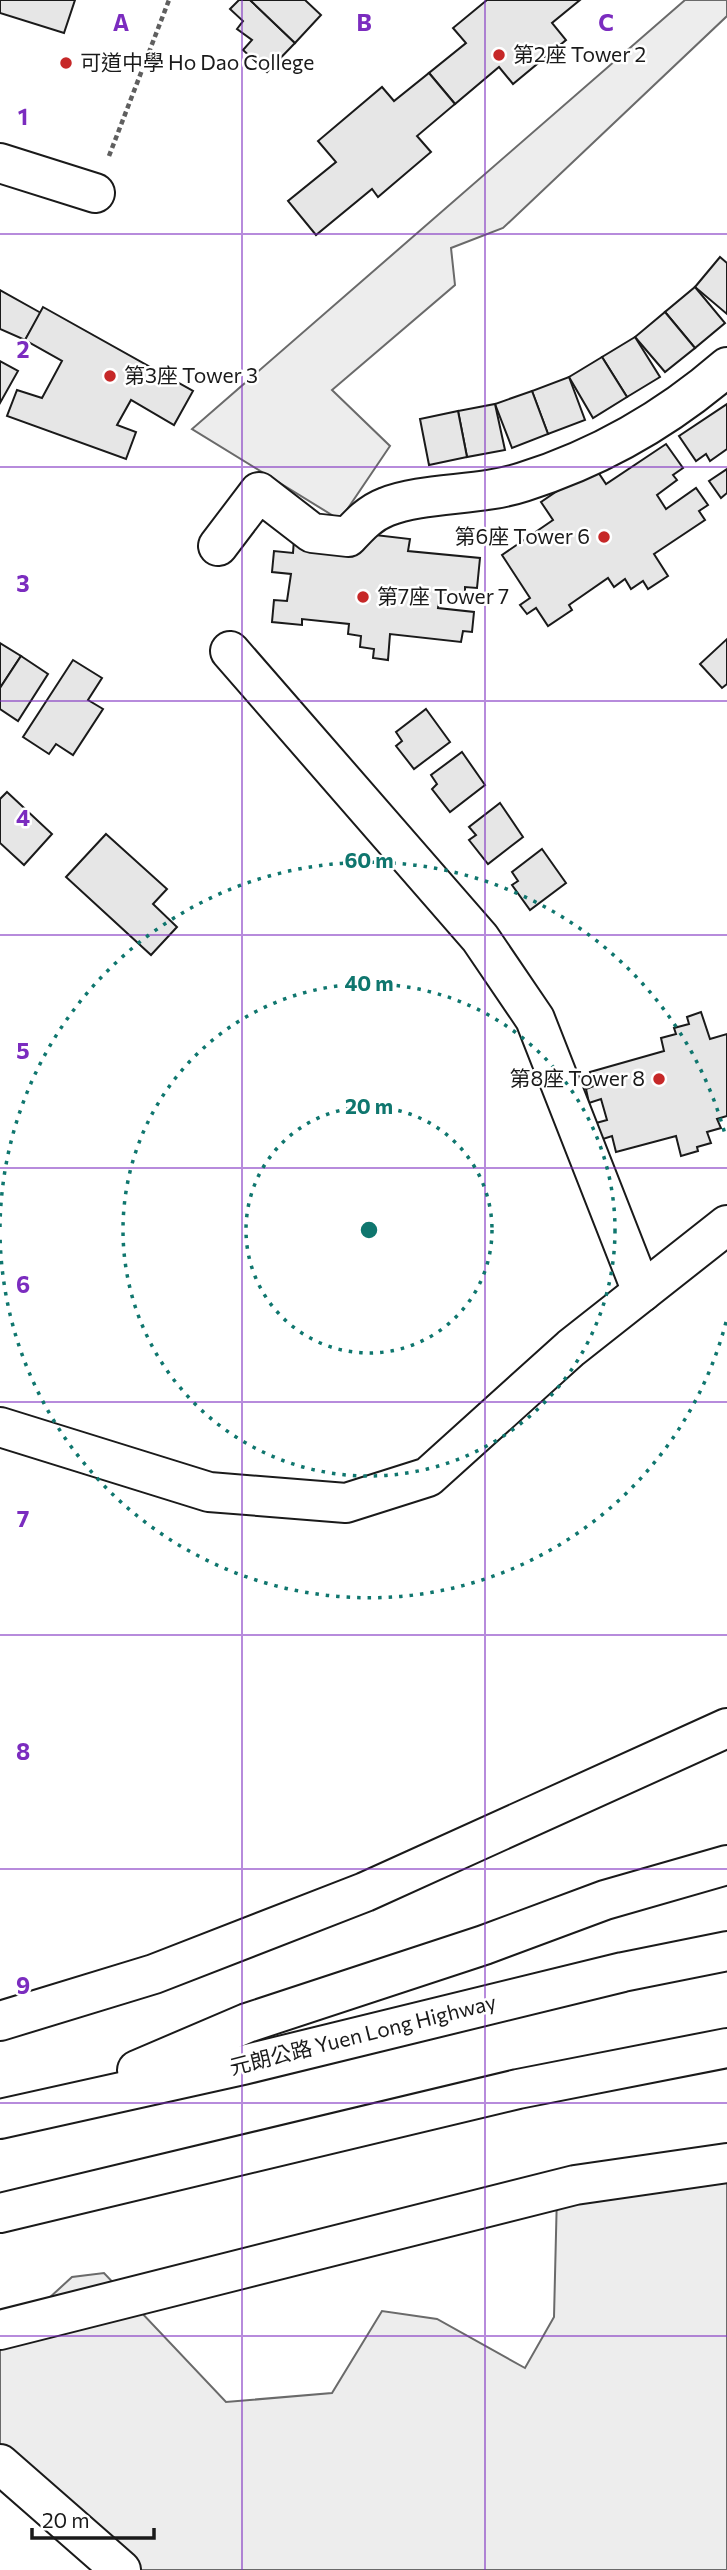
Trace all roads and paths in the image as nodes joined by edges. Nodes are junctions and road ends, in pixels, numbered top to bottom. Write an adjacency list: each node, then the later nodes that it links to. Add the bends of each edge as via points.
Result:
1 (169, 0): 3 (path)
2 (0, 163): 3 (main road)
3 (95, 193)
4 (727, 367): 5 (main road, via 684,404 607,450 522,483 384,508 348,537 312,533 259,492)
5 (218, 546)
6 (230, 651): 8 (main road, via 480,938 535,1019)
7 (727, 1225): 8 (main road)
8 (642, 1292): 9 (main road, via 571,1348 428,1477 346,1503 209,1492)
9 (0, 1427)
10 (727, 1728): 13 (main road, via 365,1892 154,1974)
11 (727, 1865): 15 (main road, via 605,1900 247,2023)
12 (727, 1951): 15 (main road, 元朗公路 Yuen Long Highway)
13 (0, 2021)
14 (727, 2048): 18 (main road, via 505,2092)
15 (52, 2106): 16 (main road, 元朗公路 Yuen Long Highway)
16 (0, 2119)
17 (727, 2163): 19 (main road, via 575,2185)
18 (0, 2213)
19 (0, 2330)
20 (0, 2464): 21 (main road)
21 (121, 2570)

